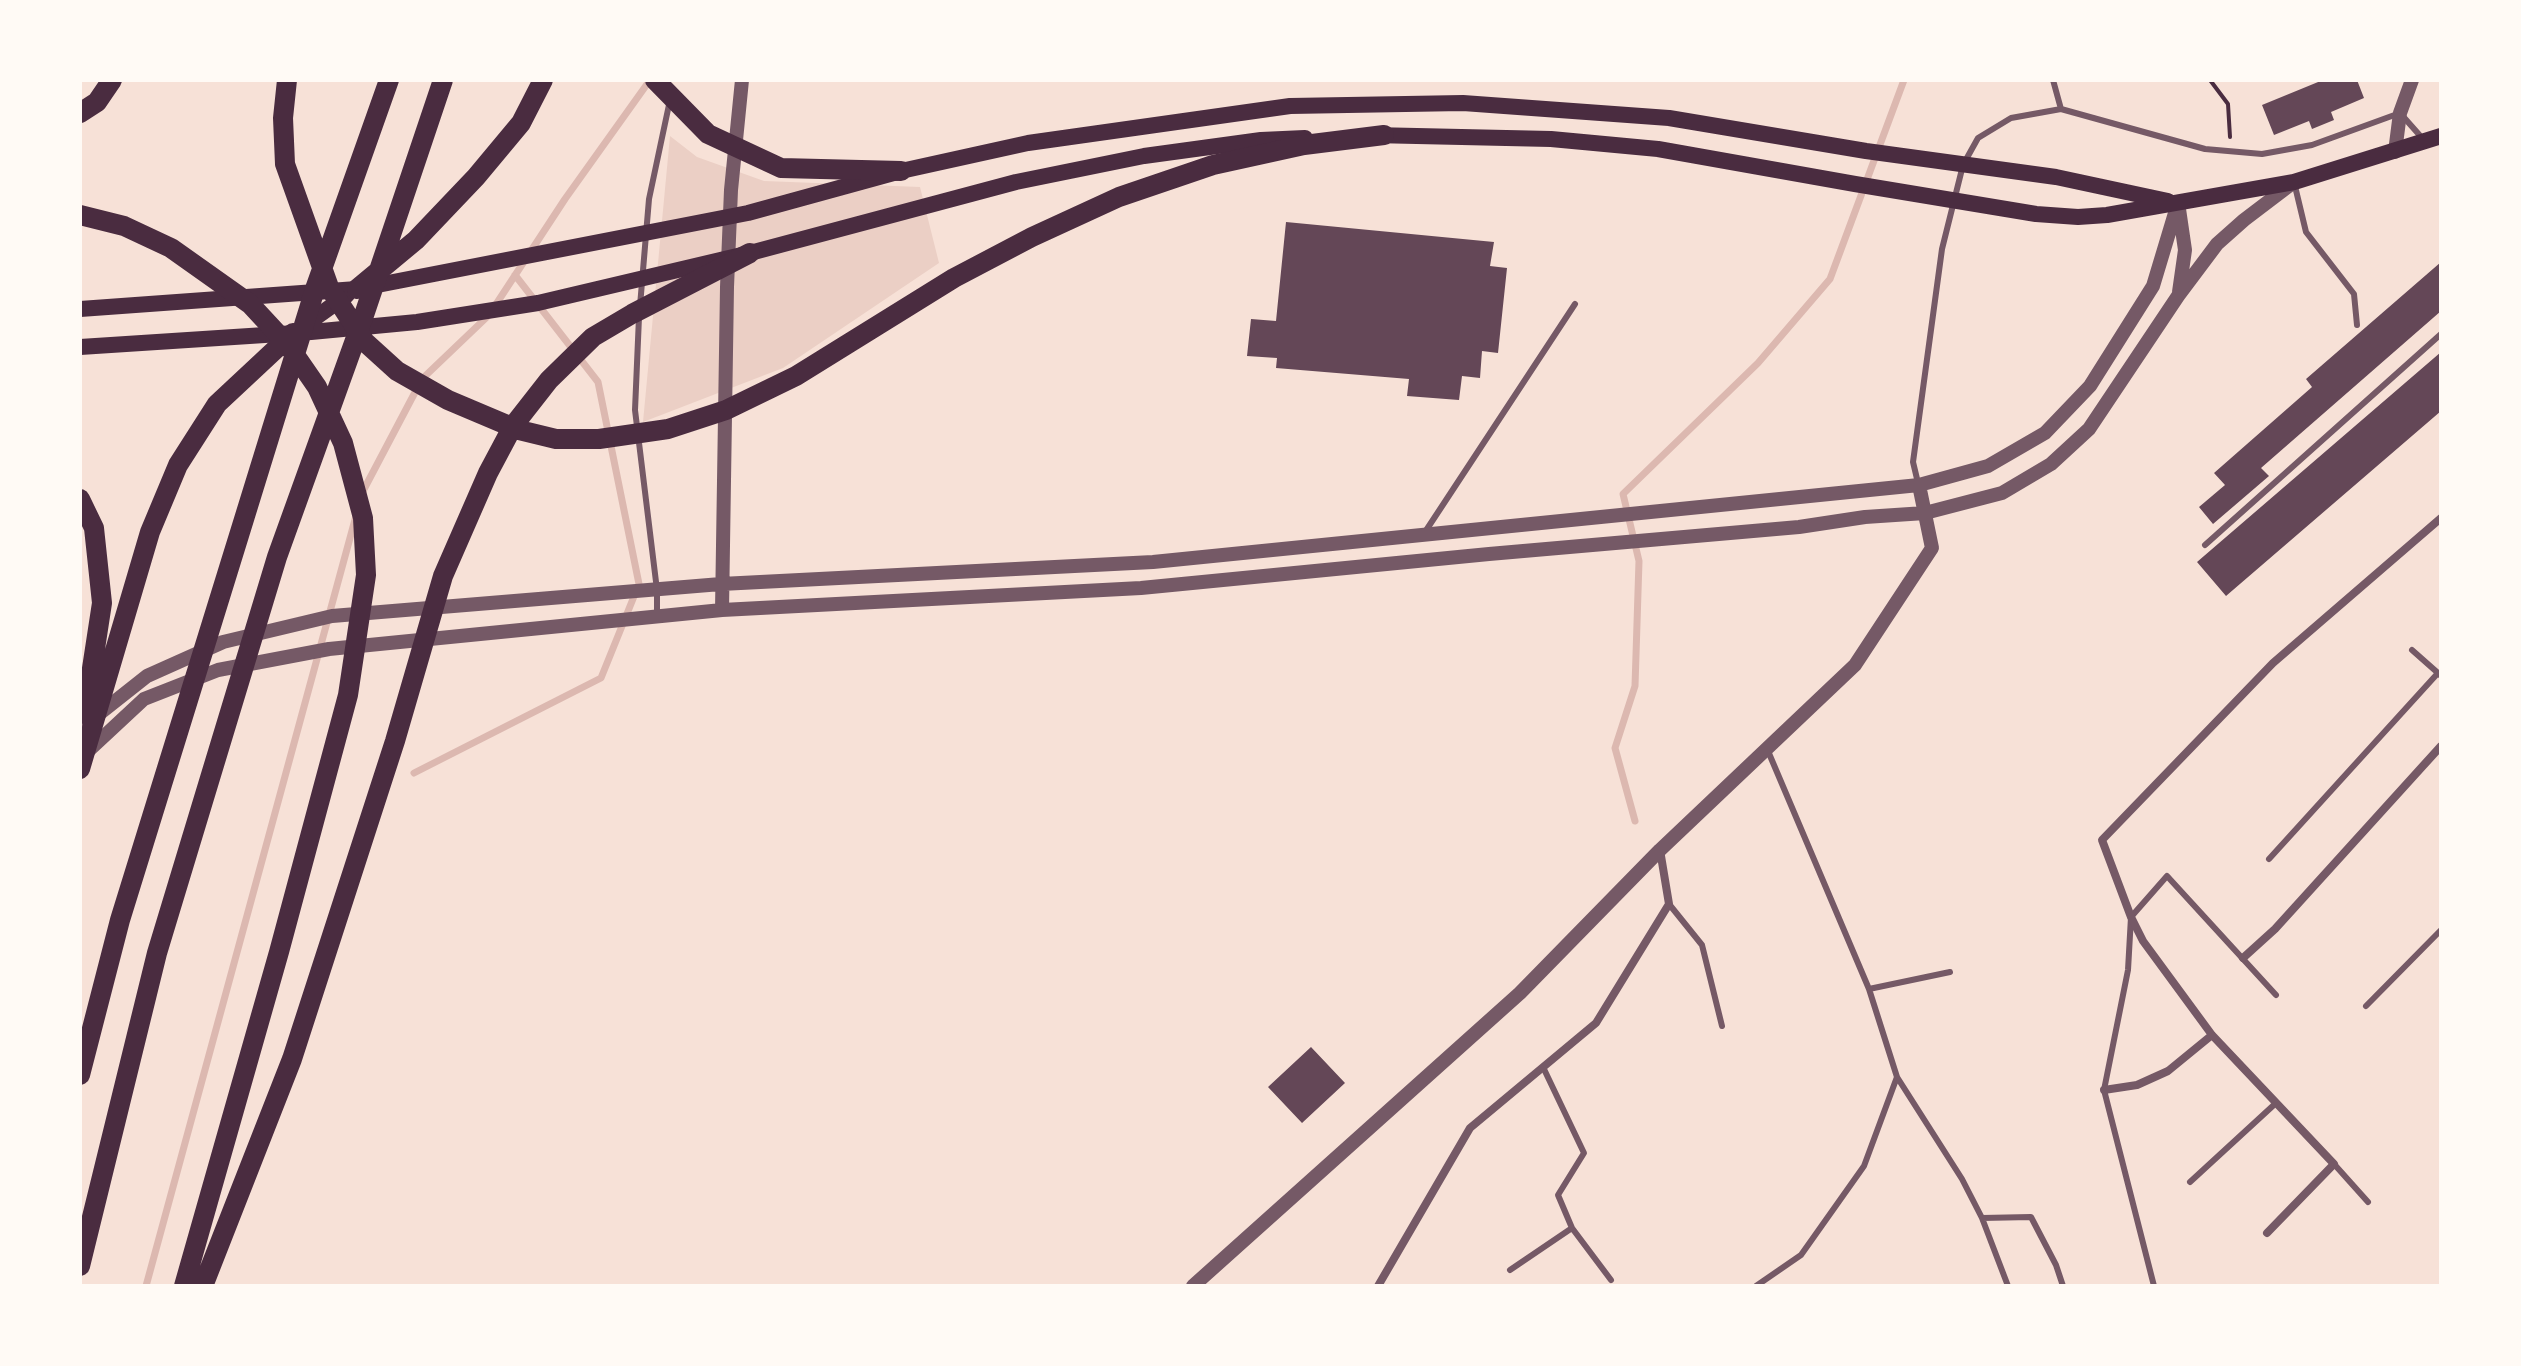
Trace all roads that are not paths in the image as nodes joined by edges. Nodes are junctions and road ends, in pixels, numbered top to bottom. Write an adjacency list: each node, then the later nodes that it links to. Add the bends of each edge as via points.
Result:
1 (112, 80): 12 (highway, via 97,102)
2 (287, 80): 14 (highway, via 285,164 329,287 365,342 397,371 448,400 519,430 556,439 668,429 726,410 796,376 954,278 1119,197 1213,165)
3 (389, 80): 61 (highway, via 316,286 120,920)
4 (443, 80): 71 (highway, via 277,557 157,953)
5 (543, 80): 22 (highway, via 521,123 476,177 416,240)
6 (655, 80): 17 (highway, via 708,134 781,168)
7 (675, 80): 37 (lane, via 649,199 637,330 635,410)
8 (742, 80): 36 (street, via 731,190)
9 (2053, 80): 11 (lane)
10 (2412, 80): 13 (street)
11 (2061, 109): 13 (lane, via 2205,149 2262,154 2312,145); 30 (lane, via 2011,118 1978,138 1963,165 1939,264 1913,462)
12 (80, 113)
13 (2400, 113): 15 (lane); 16 (street)
14 (1384, 135): 19 (main road, via 1551,139 1658,149 2036,214 2107,215); 21 (main road, via 1261,140 1144,156 1016,182)
15 (2433, 139): 16 (main road)
16 (2395, 152): 18 (main road)
17 (901, 171): 19 (main road, via 1028,143 1290,106 1463,103 1669,118 2056,177); 22 (main road, via 748,213)
18 (2294, 182): 19 (main road); 23 (street, via 2217,244); 26 (lane, via 2306,232 2354,294)
19 (2178, 203): 23 (street, via 2185,250); 30 (street, via 2153,286 2090,386 2045,433 1988,466)
20 (80, 215): 74 (highway, via 124,226 171,248 250,304 317,387 343,443 363,518 366,575 348,695)
21 (750, 253): 27 (main road, via 538,303 417,322); 75 (highway, via 593,337 513,426 488,473 443,576 292,1059)
22 (357, 289): 25 (main road); 27 (main road)
23 (2178, 296): 32 (street, via 2089,429 2051,464 2002,493)
24 (1575, 304): 34 (lane)
25 (80, 309)
26 (2357, 325)
27 (293, 333): 29 (main road); 47 (highway, via 217,404 178,465 150,532)
28 (2441, 334): 35 (lane)
29 (80, 347)
30 (1919, 485): 32 (street); 34 (street)
31 (80, 499): 45 (highway, via 94,528 102,603)
32 (1925, 513): 38 (street, via 1141,588); 44 (street, via 1932,548 1855,665)
33 (2441, 518): 51 (street, via 2273,663 2102,840)
34 (1423, 534): 36 (street, via 1153,562)
35 (2205, 545)
36 (721, 584): 37 (street); 38 (street)
37 (657, 590): 39 (lane); 42 (street, via 332,616 223,642 147,676)
38 (722, 610): 39 (street)
39 (657, 616): 46 (street, via 329,649 218,670 144,699)
40 (2412, 650): 41 (lane)
41 (2439, 674): 49 (lane)
42 (80, 729)
43 (2441, 746): 53 (street)
44 (1766, 747): 48 (street); 55 (lane)
45 (80, 749)
46 (80, 760)
47 (80, 769)
48 (1660, 850): 50 (street); 76 (street, via 1520,993)
49 (2269, 859)
50 (1669, 904): 58 (lane, via 1702,945); 60 (street, via 1596,1023)
51 (2131, 917): 53 (lane, via 2167,876); 59 (street); 63 (lane, via 2128,970)
52 (2441, 930): 57 (lane)
53 (2243, 958): 56 (lane)
54 (1950, 972): 55 (lane)
55 (1869, 989): 62 (lane)
56 (2276, 995)
57 (2366, 1006)
58 (1722, 1026)
59 (2212, 1035): 63 (street, via 2168,1071 2137,1085); 64 (street)
60 (1543, 1067): 69 (lane, via 1584,1153 1558,1195); 77 (street, via 1470,1128)
61 (80, 1075)
62 (1897, 1077): 68 (lane); 78 (lane, via 1864,1166 1801,1255)
63 (2104, 1090): 81 (lane)
64 (2276, 1103): 65 (street); 66 (lane)
65 (2334, 1164): 67 (lane); 70 (street)
66 (2190, 1182)
67 (2368, 1202)
68 (1982, 1218): 79 (lane); 80 (lane, via 2031,1217)
69 (1572, 1228): 72 (lane); 73 (lane)
70 (2267, 1233)
71 (80, 1266)
72 (1510, 1270)
73 (1611, 1280)
74 (184, 1286)
75 (203, 1286)
76 (1193, 1286)
77 (1378, 1286)
78 (1756, 1286)
79 (2008, 1286)
80 (2063, 1286)
81 (2154, 1286)

